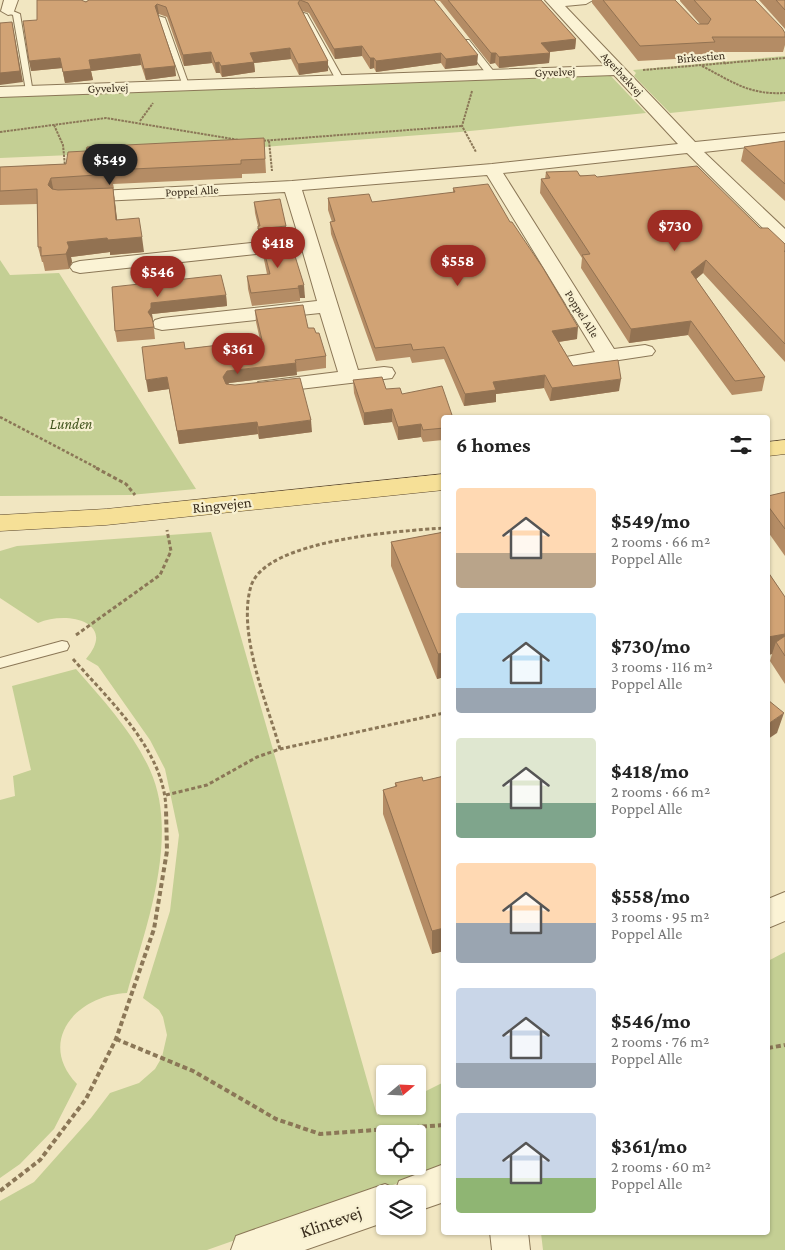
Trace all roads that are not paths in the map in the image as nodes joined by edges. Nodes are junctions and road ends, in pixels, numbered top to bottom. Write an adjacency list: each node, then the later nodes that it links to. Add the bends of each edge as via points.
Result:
1 (586, 0): 2 (street)
2 (554, 1): 7 (street, Agerbækvej)
3 (9, 6): 11 (lane, via 16,14)
4 (303, 14): 9 (lane)
5 (161, 18): 10 (lane)
6 (459, 32): 8 (lane)
7 (618, 70): 8 (street, Gyvelvej); 14 (street, Agerbækvej)
8 (492, 75): 9 (street, Gyvelvej)
9 (340, 80): 10 (street, Gyvelvej)
10 (186, 86): 11 (street, Gyvelvej)
11 (30, 91): 12 (street, Gyvelvej)
12 (0, 92)
13 (785, 138): 14 (street, Poppel Alle)
14 (691, 148): 15 (street, Poppel Alle); 18 (street)
15 (492, 169): 16 (street, Poppel Alle); 24 (street, Poppel Alle)
16 (282, 186): 17 (street, Poppel Alle); 19 (street)
17 (61, 198)
18 (785, 240)
19 (309, 243): 20 (street); 21 (street)
20 (80, 267)
21 (329, 306): 22 (street); 27 (street)
22 (162, 324)
23 (645, 351): 24 (street, Poppel Alle)
24 (608, 356): 25 (street, Poppel Alle)
25 (573, 361)
26 (384, 373): 27 (street)
27 (350, 377): 28 (street)
28 (246, 389)
29 (785, 447): 30 (main road)
30 (770, 449)
31 (441, 482): 32 (main road, Ringvejen, via 106,516)
32 (0, 523)
33 (62, 646): 34 (lane)
34 (0, 663)
35 (785, 906): 36 (street)
36 (770, 913)
37 (441, 1184): 38 (street)
38 (426, 1189)
39 (376, 1206): 41 (street, Klintevej)
40 (508, 1235): 42 (street)
41 (250, 1250)
42 (511, 1250)

